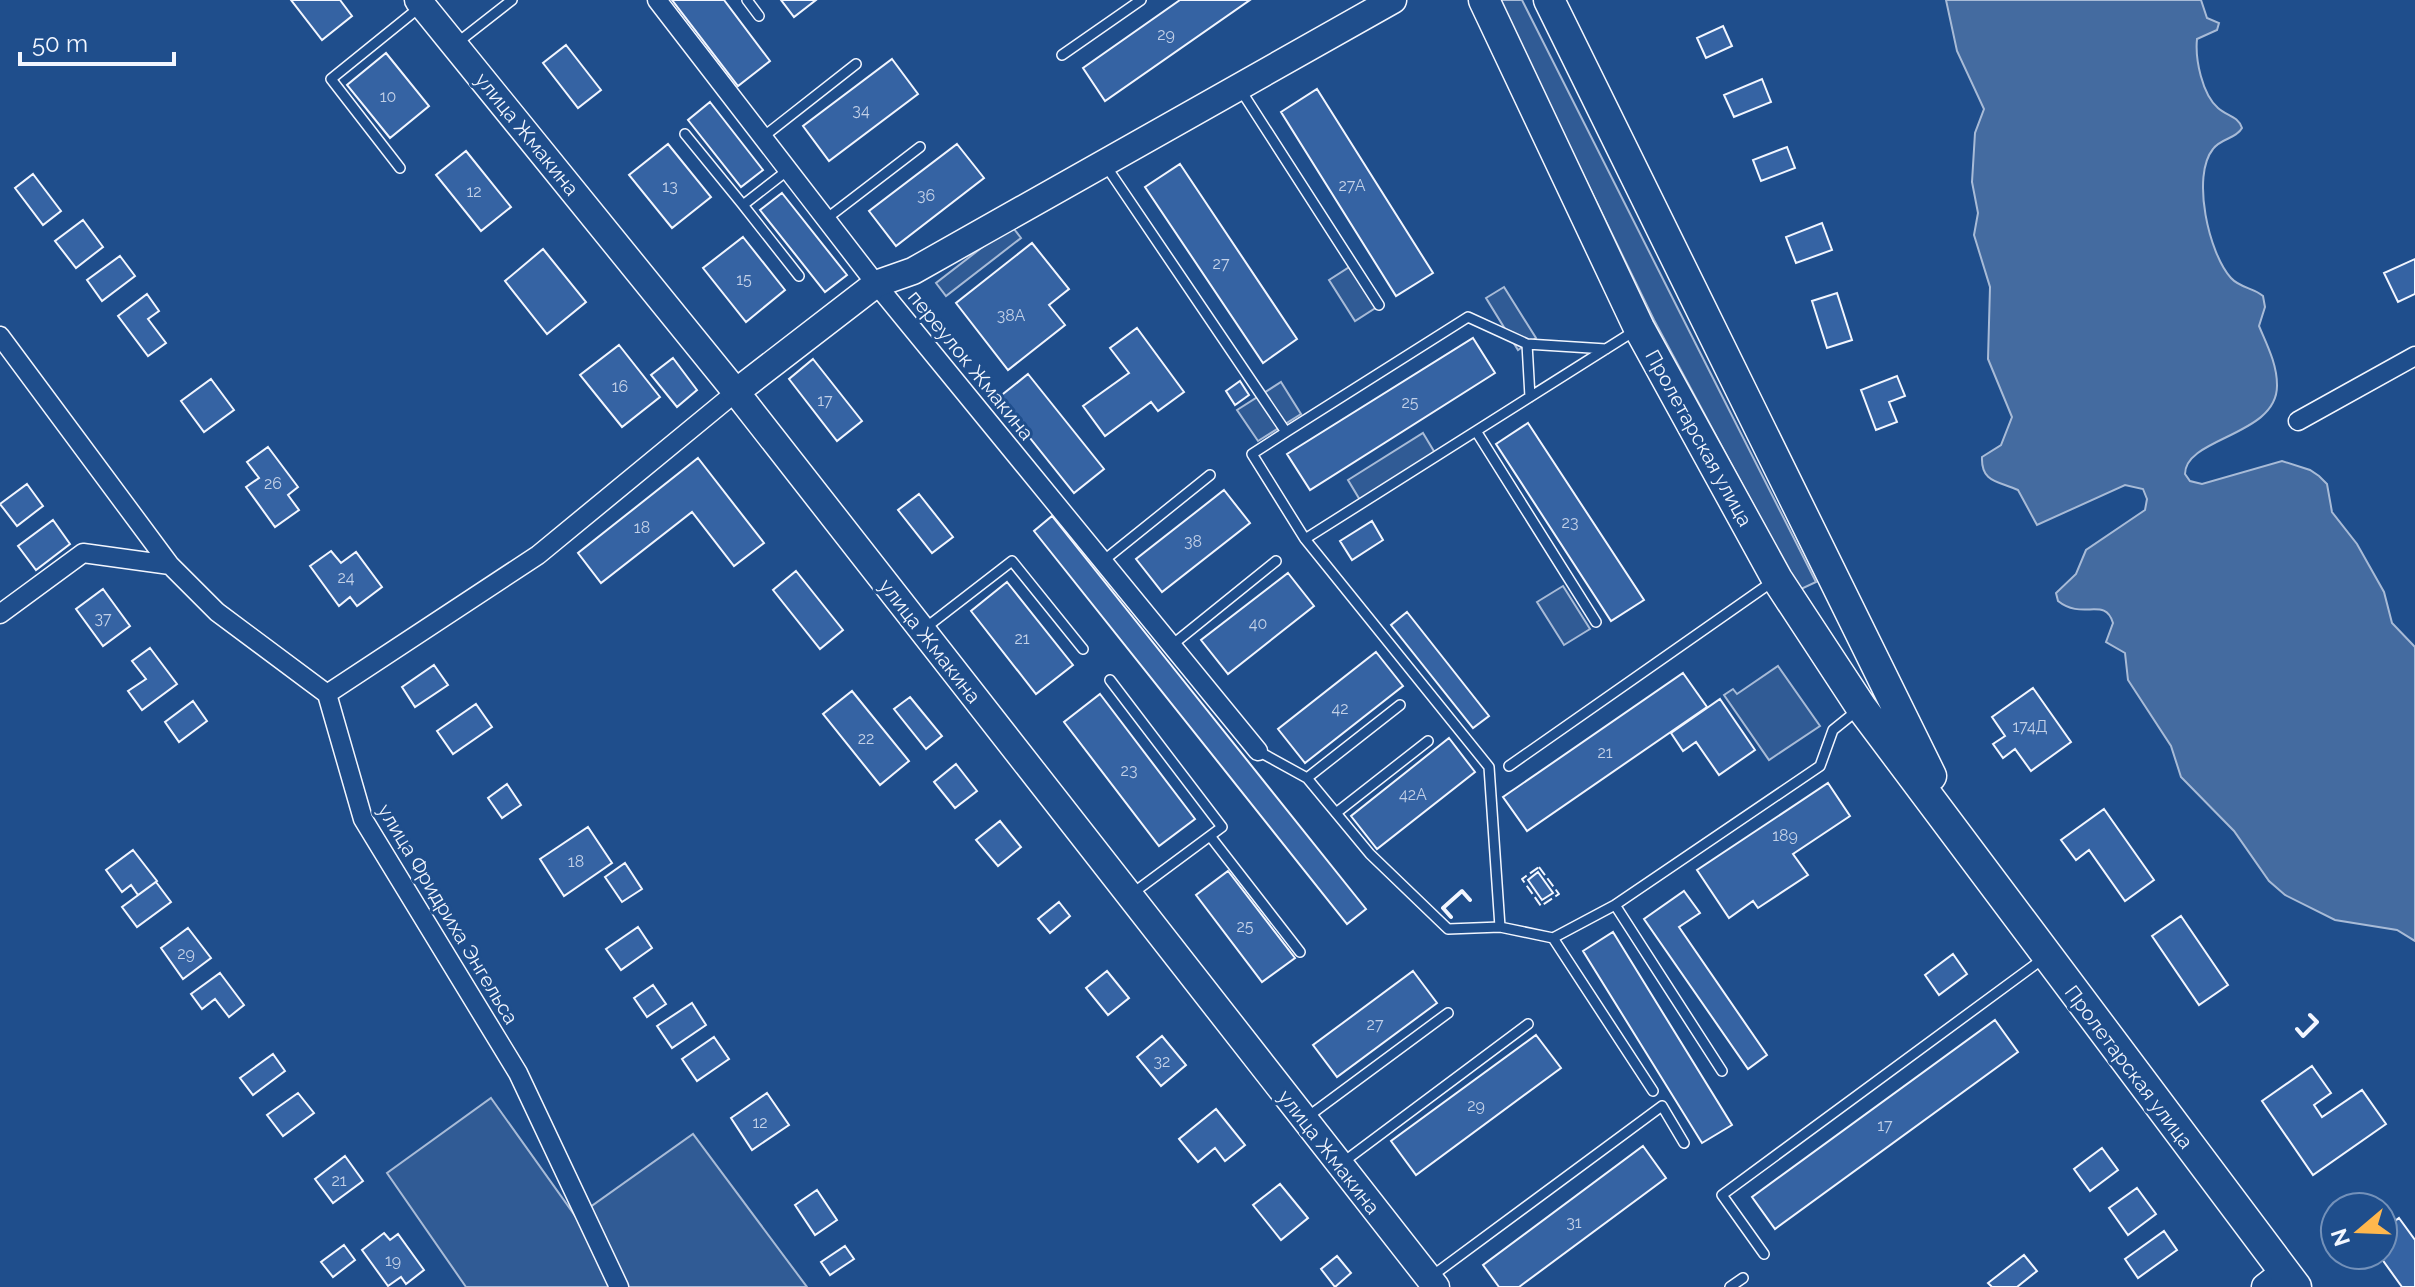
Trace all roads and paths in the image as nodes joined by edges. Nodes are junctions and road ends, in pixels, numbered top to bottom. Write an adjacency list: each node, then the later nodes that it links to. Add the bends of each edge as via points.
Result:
1 (512, 0): 10 (lane)
2 (657, 0): 15 (street, переулок Жмакина)
3 (747, 0): 9 (lane)
4 (1141, 0): 11 (lane)
5 (1484, 0): 25 (main road, Пролетарская улица)
6 (1549, 0): 41 (main road, Пролетарская улица)
7 (1385, 2): 13 (street)
8 (420, 3): 10 (street, улица Жмакина); 18 (lane, via 331,79)
9 (759, 16)
10 (454, 45): 30 (street, улица Жмакина)
11 (1062, 55)
12 (856, 64): 15 (lane)
13 (1240, 89): 17 (street); 24 (lane)
14 (685, 134): 20 (lane)
15 (763, 137): 19 (street, переулок Жмакина)
16 (920, 147): 21 (lane)
17 (1105, 165): 23 (street, via 913,271); 34 (lane)
18 (400, 168)
19 (788, 170): 20 (lane); 21 (street, переулок Жмакина)
20 (743, 205): 22 (lane)
21 (826, 219): 23 (street, переулок Жмакина)
22 (799, 276)
23 (876, 284): 30 (street); 37 (street, переулок Жмакина)
24 (1379, 305)
25 (1639, 328): 28 (lane); 40 (main road, Пролетарская улица)
26 (0, 336): 39 (street)
27 (1527, 344): 28 (lane); 31 (lane); 34 (lane, via 1468,317)
28 (1606, 349): 31 (lane)
29 (2415, 356): 32 (street)
30 (736, 392): 45 (street, улица Жмакина); 49 (street, via 538,555)
31 (1530, 397): 33 (lane)
32 (2298, 421)
33 (1476, 431): 36 (lane); 44 (lane)
34 (1286, 432): 36 (lane, via 1252,454)
35 (1210, 475): 37 (lane)
36 (1305, 539): 61 (lane, via 1489,767)
37 (1103, 561): 46 (street, переулок Жмакина)
38 (1276, 561): 46 (lane)
39 (170, 565): 43 (street, via 83,553); 49 (street, via 217,612)
40 (1777, 579): 42 (main road, Пролетарская улица); 54 (lane)
41 (1839, 593): 42 (main road); 58 (main road, Пролетарская улица)
42 (1799, 613): 51 (main road, Пролетарская улица)
43 (0, 614)
44 (1596, 622)
45 (921, 631): 47 (lane, via 1012,561); 59 (street, улица Жмакина)
46 (1172, 645): 53 (street, переулок Жмакина)
47 (1083, 649)
48 (1110, 680): 57 (lane, via 1222,827)
49 (327, 694): 76 (street, улица Фридриха Энгельса, via 363,819 518,1073)
50 (1400, 705): 55 (lane)
51 (1861, 707): 58 (main road, Пролетарская улица); 60 (lane, via 1833,730 1820,766)
52 (1428, 741): 56 (lane)
53 (1258, 751): 55 (lane)
54 (1509, 766)
55 (1307, 778): 56 (lane)
56 (1336, 813): 61 (lane, via 1370,854 1448,929)
57 (1210, 836): 59 (lane); 63 (lane)
58 (1966, 846): 64 (main road, Пролетарская улица)
59 (1130, 895): 69 (street, улица Жмакина)
60 (1615, 905): 62 (lane); 67 (lane)
61 (1500, 927): 62 (lane)
62 (1553, 938): 68 (lane)
63 (1300, 952)
64 (2046, 957): 72 (lane, via 1722,1195); 74 (main road, Пролетарская улица)
65 (1448, 1013): 69 (lane)
66 (1528, 1024): 71 (lane)
67 (1722, 1071)
68 (1653, 1091)
69 (1303, 1120): 71 (street, улица Жмакина)
70 (1684, 1143): 75 (lane, via 1662,1106)
71 (1340, 1166): 75 (street, улица Жмакина)
72 (1764, 1254)
73 (1743, 1278): 77 (lane)
74 (2282, 1282)
75 (1433, 1283)
76 (619, 1287)
77 (1730, 1287)

